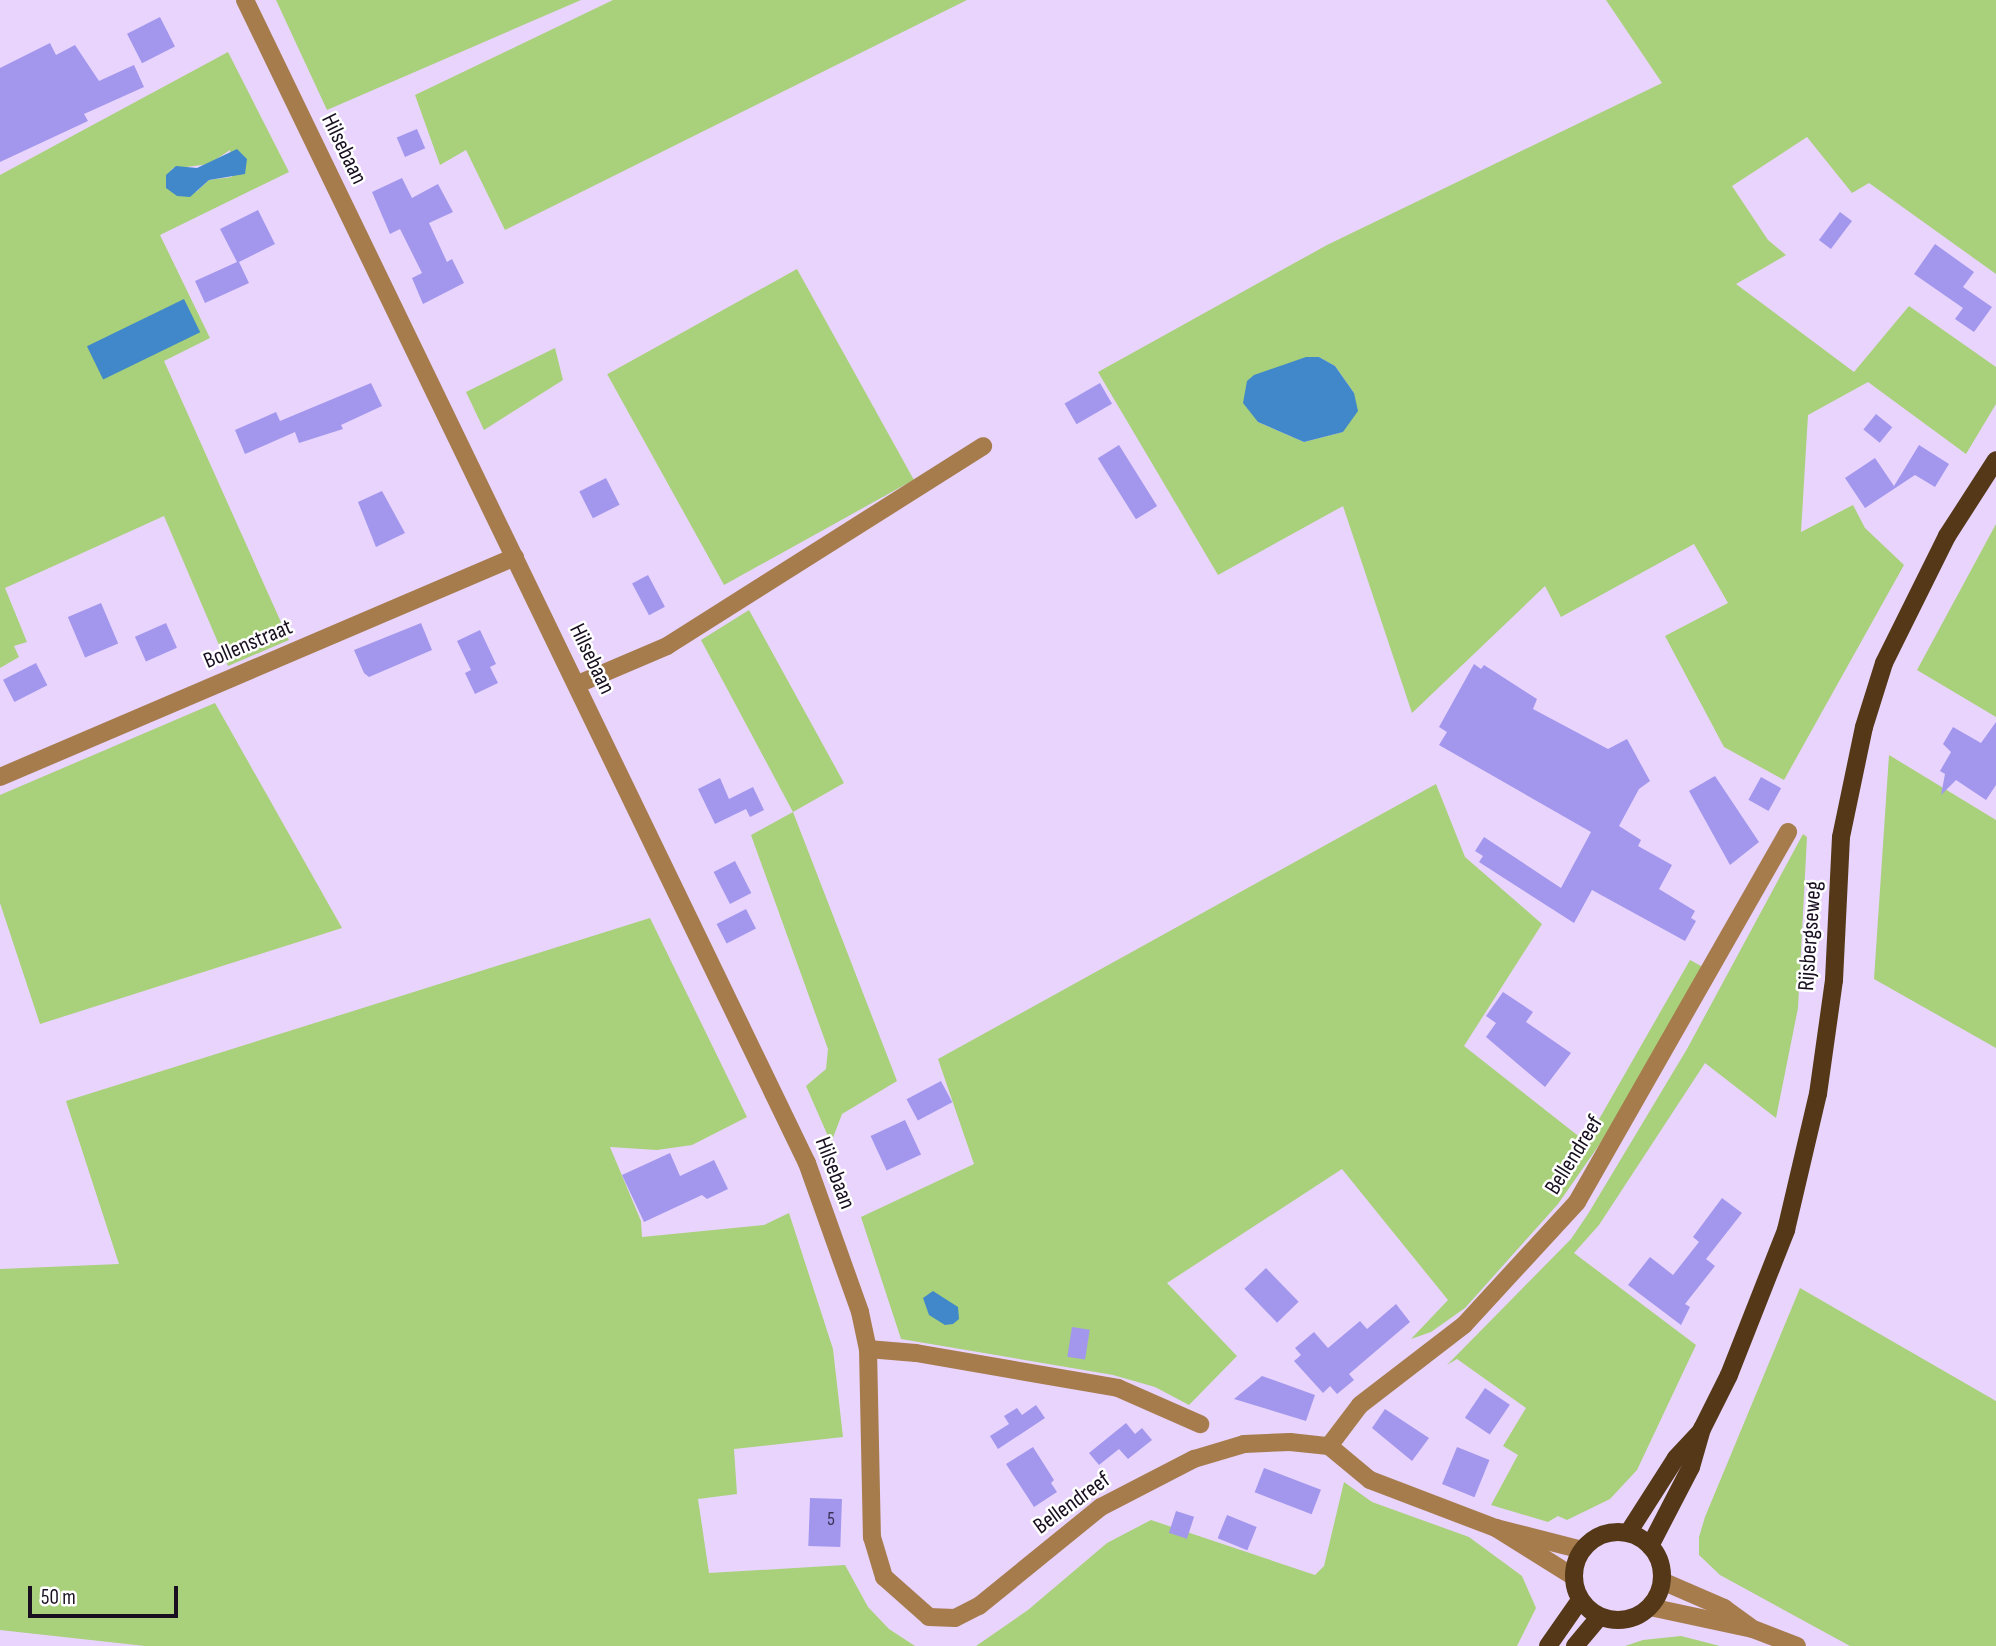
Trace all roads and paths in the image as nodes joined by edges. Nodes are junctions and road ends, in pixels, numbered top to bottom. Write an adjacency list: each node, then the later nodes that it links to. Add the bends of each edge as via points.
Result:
1 (245, 0): 4 (street, Hilsebaan)
2 (983, 446): 5 (street, via 667,646)
3 (1996, 460): 10 (main road, Rijsbergseweg, via 1947,536 1884,663 1864,727 1841,836 1834,980 1818,1094 1786,1230 1729,1375)
4 (515, 556): 5 (street, Hilsebaan); 6 (street, Bollenstraat)
5 (578, 684): 8 (street, Hilsebaan, via 807,1163 860,1312)
6 (0, 777)
7 (1788, 832): 11 (street, Bellendreef, via 1577,1202 1464,1325 1360,1405)
8 (868, 1349): 9 (street, via 1118,1388); 18 (street, Hilsebaan, via 872,1537 884,1577)
9 (1200, 1424)
10 (1702, 1429): 13 (main road, Rijsbergseweg, via 1676,1458); 14 (main road, Rijsbergseweg, via 1691,1467)
11 (1329, 1446): 12 (street, via 1370,1480); 18 (street, Bellendreef, via 1244,1444 1194,1459 1101,1507 979,1606 955,1618 929,1617)
12 (1496, 1528): 15 (street); 16 (street)
13 (1628, 1533): 14 (main road); 15 (main road, via 1602,1535)
14 (1650, 1546): 17 (main road)
15 (1582, 1550): 16 (main road)
16 (1574, 1577): 19 (main road)
17 (1662, 1581): 20 (main road); 22 (street, via 1724,1608)
18 (903, 1596)
19 (1580, 1600): 21 (main road); 23 (main road)
20 (1650, 1607): 21 (main road, via 1626,1620); 22 (street)
21 (1599, 1617): 24 (main road)
22 (1753, 1629): 25 (street)
23 (1548, 1646)
24 (1575, 1646)
25 (1797, 1646)

